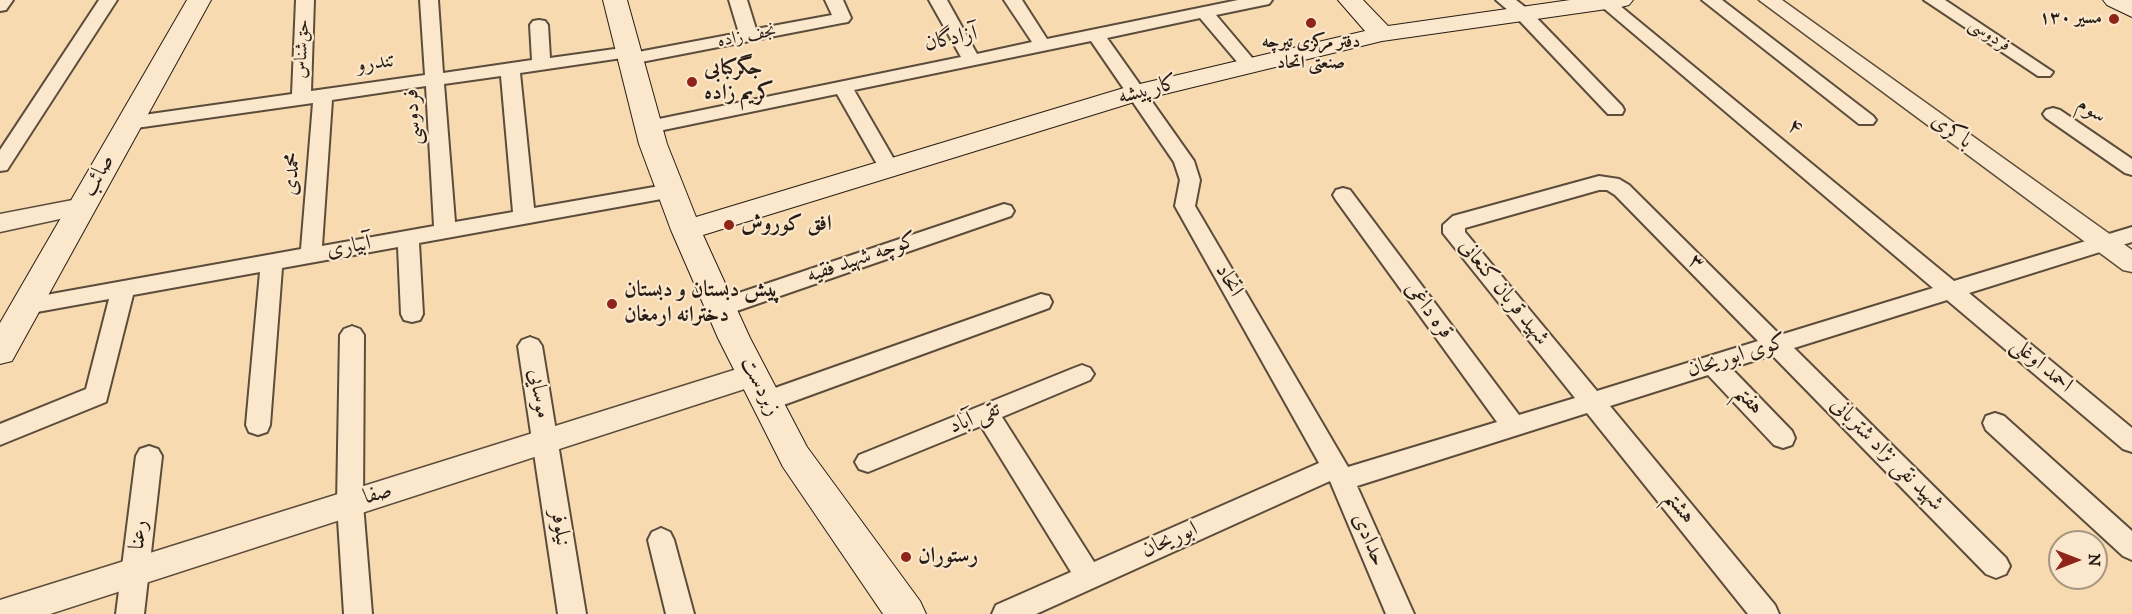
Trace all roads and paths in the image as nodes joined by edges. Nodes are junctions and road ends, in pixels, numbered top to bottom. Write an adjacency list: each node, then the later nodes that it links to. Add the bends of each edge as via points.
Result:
1 (4, 0): 18 (street)
2 (108, 0): 43 (street)
3 (199, 0): 41 (main road, صائب)
4 (305, 0): 37 (street, حق‌شناس)
5 (429, 0): 33 (street, فردوسی)
6 (617, 0): 27 (main road, زبردست)
7 (738, 0): 25 (street)
8 (834, 0): 25 (street, نجف زاده, via 843,18)
9 (938, 0): 28 (street)
10 (1013, 0): 26 (street)
11 (1263, 0): 21 (street, آزادگان)
12 (1350, 0): 24 (main road)
13 (1711, 0): 40 (street)
14 (1770, 0): 57 (street, باکری)
15 (1933, 0): 32 (street, فردوسی)
16 (2115, 0): 20 (main road)
17 (1610, 1): 19 (main road, کارپیشه); 62 (street, ۴)
18 (0, 6)
19 (1514, 7): 24 (main road, کارپیشه); 38 (street)
20 (2132, 10)
21 (1204, 12): 23 (street, آزادگان); 30 (street)
22 (539, 25): 29 (street)
23 (1096, 34): 26 (street, آزادگان); 35 (street, اتحاد)
24 (1382, 34): 30 (main road, کارپیشه)
25 (749, 36): 27 (street, نجف زاده)
26 (1043, 46): 28 (street, آزادگان)
27 (630, 55): 29 (street, تندرو); 42 (main road, زبردست)
28 (972, 60): 34 (street, آزادگان)
29 (541, 64): 31 (street, تندرو)
30 (1250, 66): 35 (main road, کارپیشه)
31 (510, 69): 33 (street, تندرو); 51 (street)
32 (2044, 72)
33 (436, 79): 36 (street, تندرو); 54 (street, فردوسی)
34 (843, 87): 42 (street, آزادگان); 44 (street)
35 (1136, 93): 44 (main road, کارپیشه); 85 (street, اتحاد, via 1184,161 1190,180 1185,206)
36 (323, 96): 37 (street, تندرو); 58 (street, محمدی)
37 (301, 99): 41 (street, تندرو)
38 (1615, 110)
39 (2053, 114): 45 (street, سوم)
40 (1866, 120)
41 (129, 123): 49 (main road, صائب)
42 (649, 127): 47 (main road, زبردست)
43 (0, 165)
44 (889, 168): 53 (main road, کارپیشه)
45 (2132, 168)
46 (1612, 184): 68 (street, ۳); 74 (street, شهید قربان کنعانی, via 1599,183 1454,225 1454,233)
47 (671, 191): 51 (street, آبیاری); 53 (main road, زبردست)
48 (1343, 195): 78 (street, قره داغی)
49 (82, 206): 52 (street); 64 (main road, صائب)
50 (1004, 211): 65 (street, کوچه شهید فقیه)
51 (524, 217): 54 (street, آبیاری)
52 (0, 223)
53 (686, 230): 65 (main road, زبردست)
54 (445, 231): 56 (street, آبیاری)
55 (2132, 234): 57 (street, کوی ابوریحان)
56 (408, 238): 58 (street, آبیاری); 66 (street)
57 (2104, 243): 60 (street, باکری); 62 (street, کوی ابوریحان)
58 (311, 255): 59 (street, آبیاری)
59 (272, 262): 61 (street, آبیاری); 77 (street)
60 (2132, 263)
61 (123, 289): 64 (street, آبیاری); 79 (street, via 97,395)
62 (1951, 291): 68 (street, کوی ابوریحان); 82 (street, احمد اوغلی)
63 (1041, 302): 73 (street)
64 (26, 306): 70 (main road, صائب)
65 (720, 308): 73 (main road, زبردست)
66 (412, 314)
67 (352, 335): 86 (street)
68 (1777, 345): 71 (street, کوی ابوریحان); 89 (street, شهید نقی نژاد شتربانی)
69 (530, 346): 81 (street, موسایی)
70 (0, 352)
71 (1713, 365): 74 (street, کوی ابوریحان); 80 (street, هفتم)
72 (1082, 374): 75 (street, تقی آباد)
73 (760, 388): 81 (street, صفا); 97 (main road, زبردست, via 795,457)
74 (1593, 402): 78 (street, کوی ابوریحان); 100 (street, هشتم)
75 (987, 414): 84 (street, تقی آباد); 91 (street)
76 (1995, 423): 88 (street)
77 (258, 425)
78 (1514, 427): 85 (street, کوی ابوریحان)
79 (0, 435)
80 (1783, 438)
81 (545, 442): 86 (street, صفا); 95 (street, نیلوفر)
82 (2132, 442)
83 (149, 456): 90 (street, رعنا)
84 (868, 462)
85 (1338, 474): 91 (street, ابوریحان); 99 (street, حدادی)
86 (350, 504): 90 (street, صفا); 94 (street)
87 (661, 540): 96 (street)
88 (2132, 548)
89 (1996, 566)
90 (135, 572): 92 (street, صفا); 93 (street, رعنا)
91 (1089, 577): 98 (street, ابوریحان)
92 (3, 614)
93 (130, 614)
94 (358, 614)
95 (572, 614)
96 (680, 614)
97 (906, 614)
98 (1006, 614)
99 (1400, 614)
100 (1765, 614)

